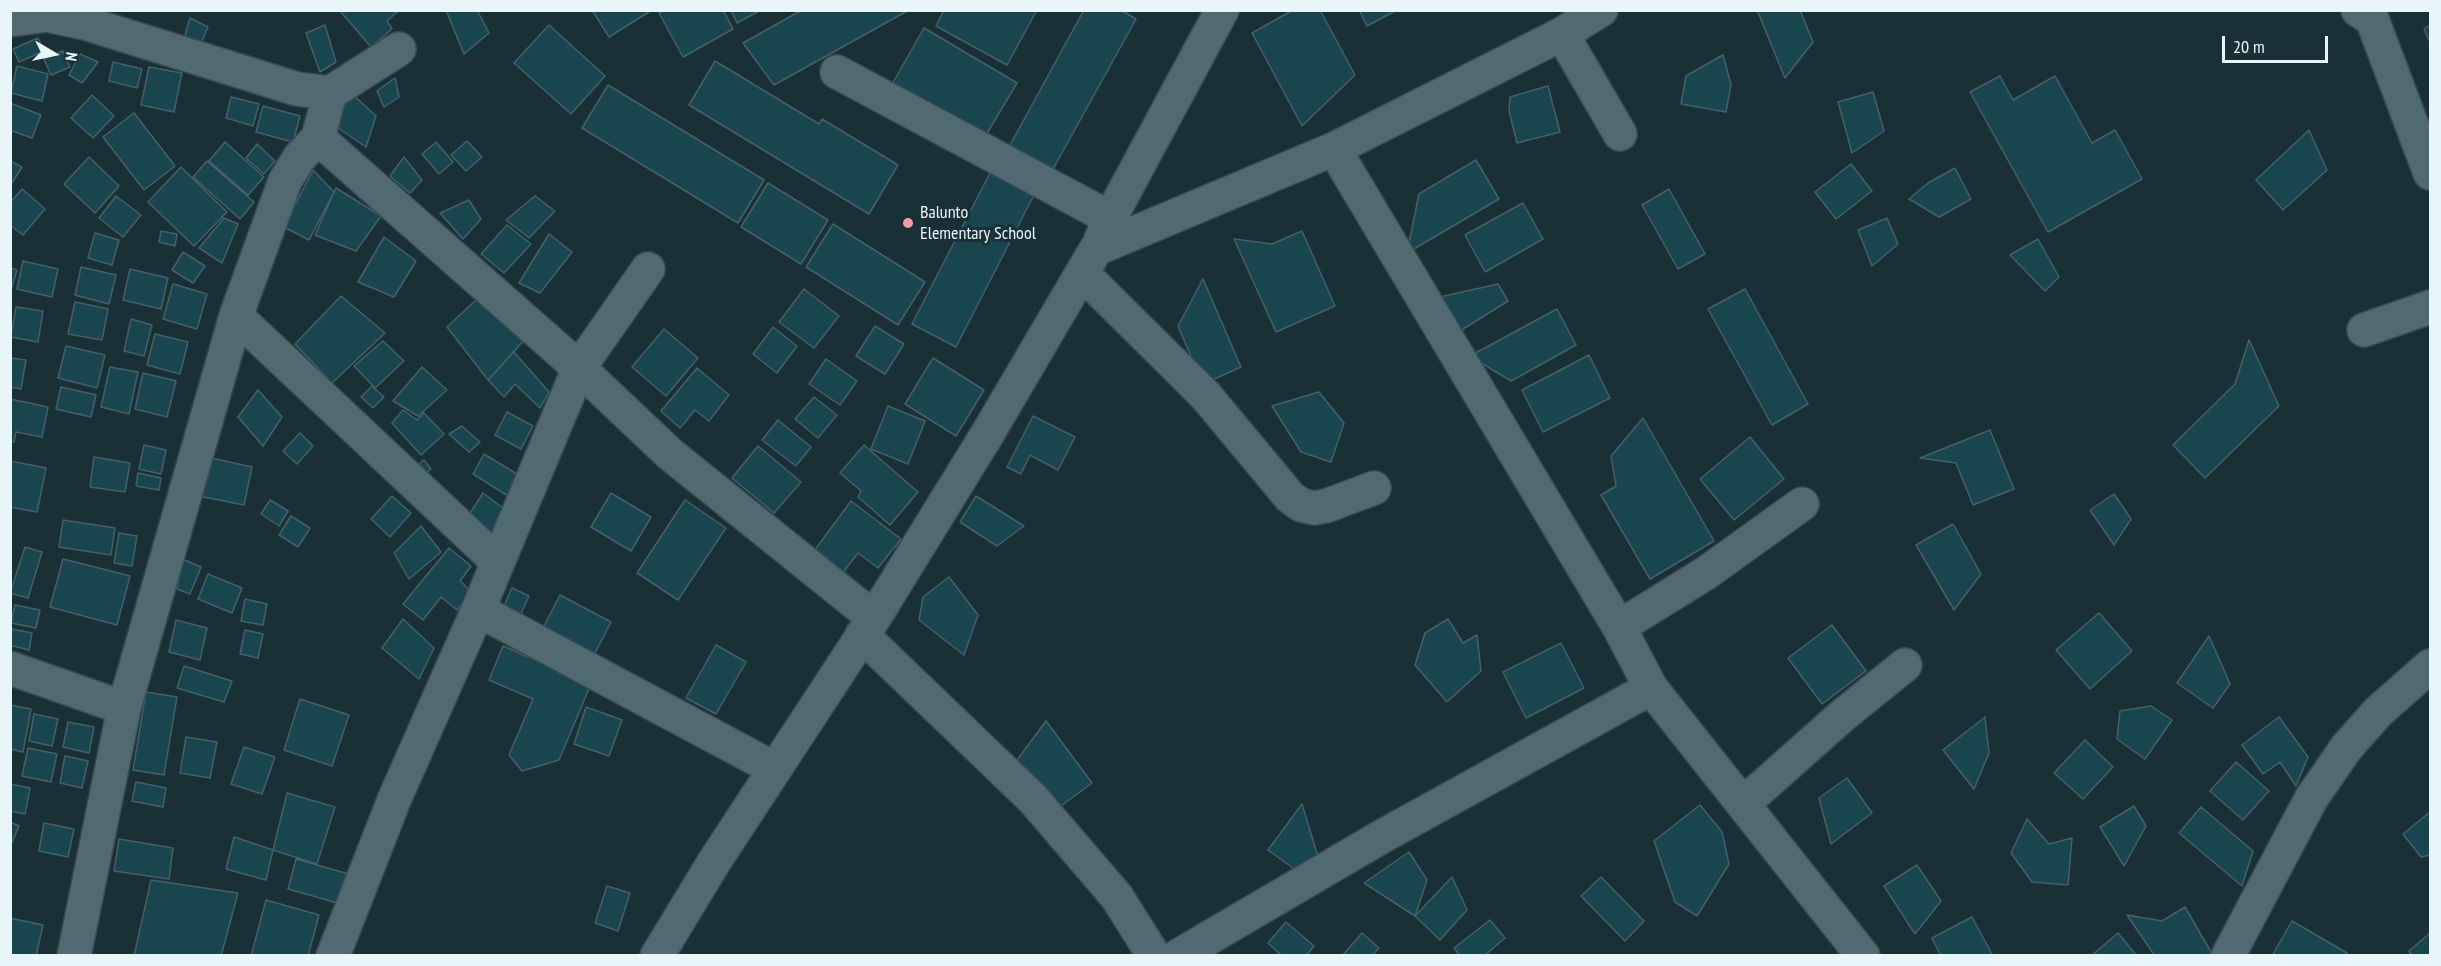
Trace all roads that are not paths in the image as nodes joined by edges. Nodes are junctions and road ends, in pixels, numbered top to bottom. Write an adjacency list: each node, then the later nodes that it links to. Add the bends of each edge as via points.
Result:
1 (1222, 10): 13 (street)
2 (1601, 10): 5 (street)
3 (2374, 14): 12 (street)
4 (10, 20): 8 (street, via 47,15 85,23 297,89)
5 (1563, 33): 9 (street); 11 (street)
6 (399, 49): 8 (street)
7 (837, 72): 13 (street)
8 (330, 93): 10 (street)
9 (1620, 134)
10 (318, 138): 17 (street, via 285,181); 19 (street)
11 (1334, 149): 14 (street); 25 (street)
12 (2430, 173)
13 (1110, 218): 14 (street)
14 (1089, 261): 20 (street, via 1300,506 1326,506); 24 (street)
15 (648, 269): 19 (street)
16 (2430, 308): 18 (street)
17 (236, 316): 22 (street); 30 (street)
18 (2364, 330)
19 (579, 368): 22 (street); 24 (street, via 670,454)
20 (1374, 488)
21 (1802, 504): 25 (street, via 1706,573)
22 (497, 561): 23 (street)
23 (478, 610): 31 (street); 34 (street, via 394,800)
24 (868, 627): 31 (street); 36 (street, via 1033,799 1117,897)
25 (1618, 627): 29 (street)
26 (1905, 665): 32 (street)
27 (2430, 666): 39 (street, via 2378,712 2334,765 2311,799)
28 (10, 668): 30 (street)
29 (1651, 688): 32 (street); 37 (street, via 1381,837)
30 (124, 708): 33 (street)
31 (775, 769): 35 (street)
32 (1743, 804): 38 (street)
33 (74, 956)
34 (333, 956)
35 (657, 956)
36 (1154, 956)
37 (1178, 956)
38 (1863, 956)
39 (2228, 956)

